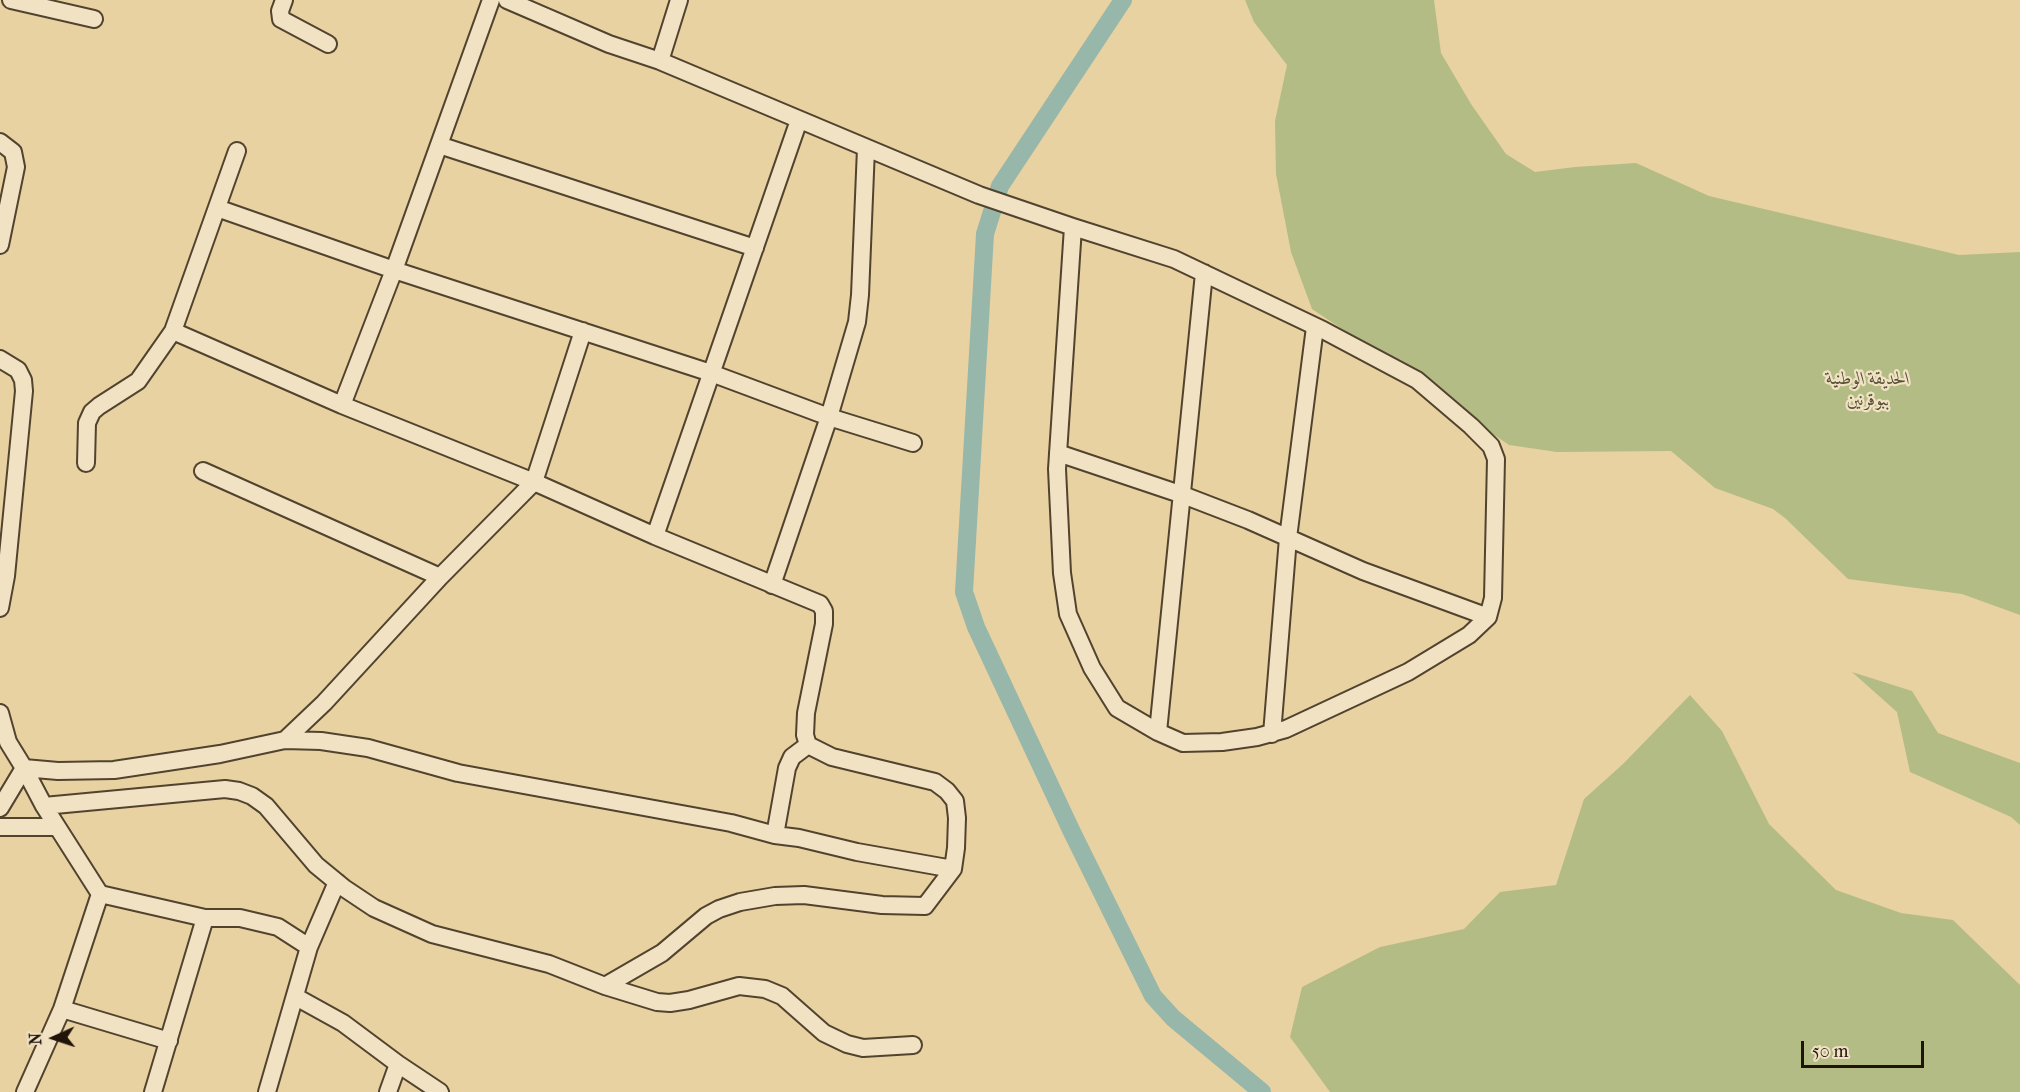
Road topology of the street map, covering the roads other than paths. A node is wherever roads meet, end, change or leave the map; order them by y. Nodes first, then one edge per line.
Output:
1 (11, 0) edge
2 (284, 0) edge
3 (491, 0) edge
4 (507, 0) edge
5 (680, 0) edge
6 (70, 6) edge
7 (93, 19) dead end
8 (328, 44) dead end
9 (660, 61) junction
10 (799, 120) junction
11 (0, 142) edge
12 (439, 145) junction
13 (866, 148) junction
14 (237, 151) dead end
15 (217, 208) junction
16 (1072, 227) junction
17 (0, 245) edge
18 (755, 249) junction
19 (394, 270) junction
20 (1204, 273) junction
21 (1316, 327) junction
22 (173, 331) junction
23 (583, 331) junction
24 (0, 359) edge
25 (711, 373) junction
26 (342, 405) junction
27 (829, 417) junction
28 (913, 443) dead end
29 (1058, 453) junction
30 (86, 463) dead end
31 (203, 471) dead end
32 (534, 482) junction
33 (1183, 495) junction
34 (655, 536) junction
35 (1288, 538) junction
36 (440, 577) junction
37 (772, 585) junction
38 (0, 608) edge
39 (1488, 617) junction
40 (0, 713) edge
41 (1158, 732) junction
42 (1272, 734) junction
43 (285, 740) junction
44 (808, 745) junction
45 (24, 768) junction
46 (44, 806) junction
47 (0, 808) edge
48 (0, 827) edge
49 (57, 827) junction
50 (775, 835) junction
51 (953, 869) junction
52 (337, 882) junction
53 (100, 894) junction
54 (204, 918) junction
55 (309, 947) junction
56 (604, 986) junction
57 (296, 997) junction
58 (62, 1008) junction
59 (169, 1041) junction
60 (913, 1045) dead end
61 (398, 1064) junction
62 (25, 1092) edge
63 (153, 1092) edge
64 (267, 1092) edge
65 (388, 1092) edge
66 (440, 1092) edge

1 - 6 street
2 - 8 street
3 - 12 street
4 - 9 street
5 - 9 street
6 - 7 street
9 - 10 street
10 - 13 street
10 - 18 street
11 - 17 street
12 - 18 street
12 - 19 street
13 - 16 street
13 - 27 street
14 - 15 street
15 - 19 street
15 - 22 street
16 - 20 street
16 - 29 street
18 - 25 street
19 - 23 street
19 - 26 street
20 - 21 street
20 - 33 street
21 - 35 street
21 - 39 street
22 - 26 street
22 - 30 street
23 - 25 street
23 - 32 street
24 - 38 street
25 - 27 street
25 - 34 street
26 - 32 street
27 - 28 street
27 - 37 street
29 - 33 street
29 - 41 street
31 - 36 street
32 - 34 street
32 - 36 street
33 - 35 street
33 - 41 street
34 - 37 street
35 - 39 street
35 - 42 street
36 - 43 street
37 - 44 street
39 - 42 street
40 - 45 street
41 - 42 street
43 - 45 street
43 - 50 street
44 - 50 street
44 - 51 street
45 - 46 street
45 - 47 street
46 - 49 street
46 - 52 street
48 - 49 street
49 - 53 street
50 - 51 street
51 - 56 street
52 - 55 street
52 - 56 street
53 - 54 street
53 - 58 street
54 - 55 street
54 - 59 street
55 - 57 street
56 - 60 street
57 - 61 street
57 - 64 street
58 - 59 street
58 - 62 street
59 - 63 street
61 - 65 street
61 - 66 street

